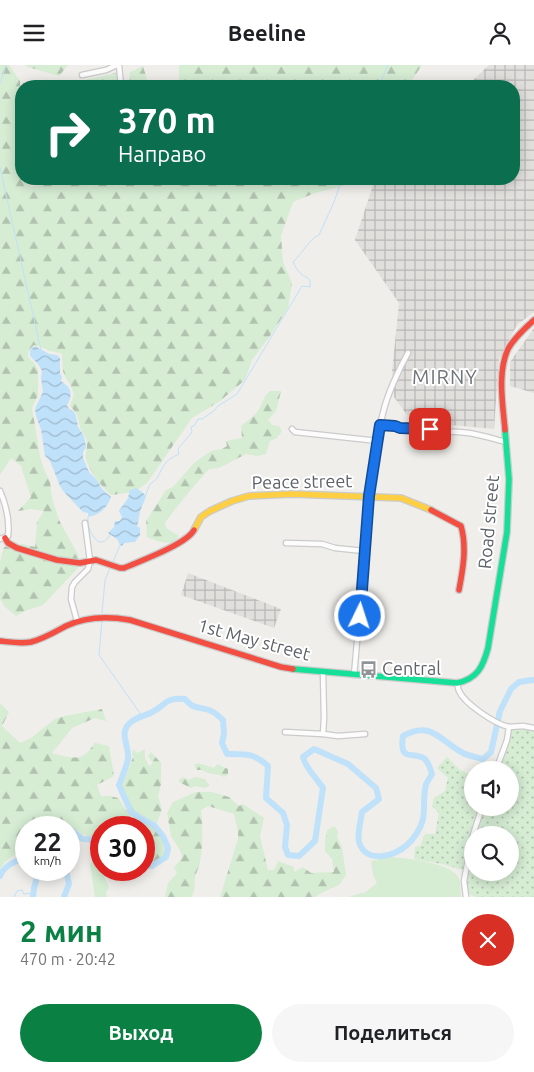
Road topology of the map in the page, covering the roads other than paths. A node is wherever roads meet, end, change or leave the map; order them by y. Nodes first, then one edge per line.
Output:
1 (118, 65) edge
2 (82, 75) dead end
3 (120, 80) edge
4 (534, 320) edge
5 (408, 353) dead end
6 (380, 425) junction
7 (292, 429) dead end
8 (430, 429) dead end
9 (446, 432) dead end
10 (378, 441) junction
11 (506, 442) junction
12 (0, 491) edge
13 (369, 496) junction
14 (85, 523) dead end
15 (2, 539) edge
16 (286, 543) dead end
17 (364, 551) junction
18 (90, 561) junction
19 (458, 590) dead end
20 (77, 621) junction
21 (0, 641) edge
22 (323, 672) junction
23 (354, 675) junction
24 (457, 683) junction
25 (507, 727) junction
26 (534, 728) edge
27 (285, 731) dead end
28 (323, 734) junction
29 (365, 734) dead end
30 (500, 761) edge
31 (464, 881) edge
32 (467, 896) edge

1 - 2 street
1 - 3 street
4 - 11 street, Road street
5 - 6 street
6 - 8 street
6 - 10 street
7 - 10 street
9 - 11 street
10 - 13 street
11 - 24 street, Road street
12 - 15 street
13 - 17 street
13 - 18 street, Peace street
13 - 19 street, Peace street
14 - 18 street
15 - 18 street, Peace street
16 - 17 street
17 - 23 street
18 - 20 street
20 - 21 street, 1st May street
20 - 22 street, 1st May street
22 - 23 street, 1st May street
22 - 28 street
23 - 24 street, 1st May street
24 - 25 street
25 - 26 street
25 - 30 street
27 - 28 street
28 - 29 street
31 - 32 street

